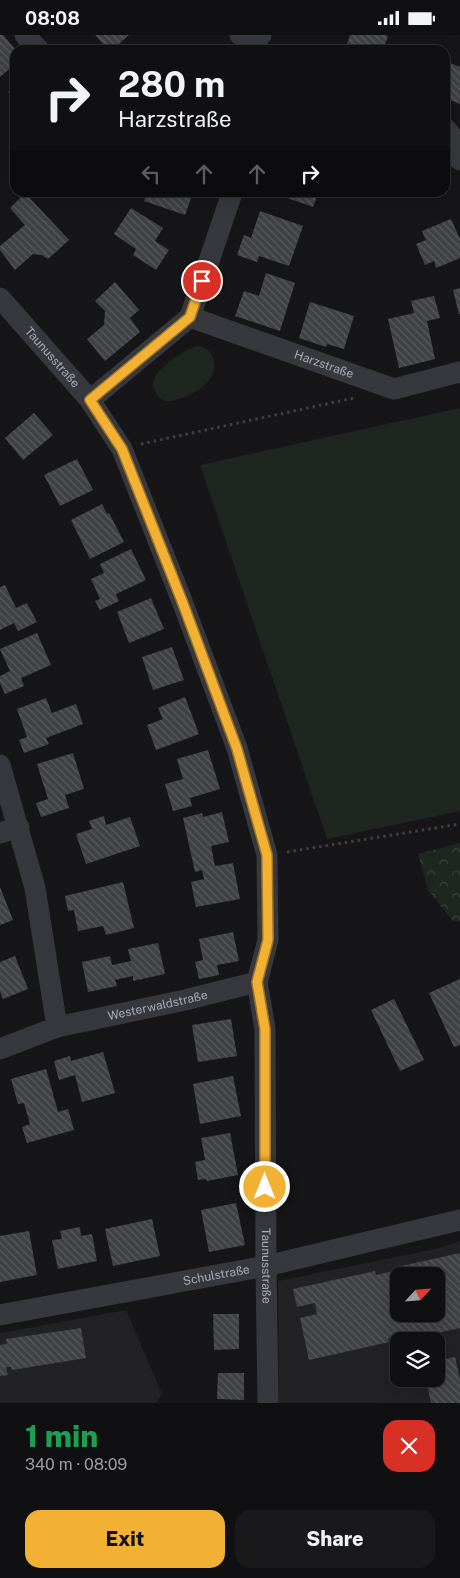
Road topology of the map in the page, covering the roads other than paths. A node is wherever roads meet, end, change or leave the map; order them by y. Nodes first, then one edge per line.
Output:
1 (25, 35) edge
2 (240, 35) edge
3 (260, 35) edge
4 (34, 45) edge
5 (450, 134) edge
6 (460, 160) edge
7 (231, 197) edge
8 (0, 298) edge
9 (190, 317) junction
10 (460, 372) edge
11 (90, 400) junction
12 (0, 765) edge
13 (9, 830) edge
14 (257, 982) junction
15 (57, 1027) junction
16 (0, 1049) edge
17 (460, 1220) edge
18 (266, 1267) junction
19 (0, 1315) edge
20 (268, 1403) edge

1 - 4 street
2 - 3 street
5 - 6 street
7 - 9 street
8 - 11 street, Taunusstraße
9 - 10 street, Harzstraße
9 - 11 street
11 - 14 street, Taunusstraße
12 - 13 street
13 - 15 street
14 - 15 street, Westerwaldstraße
14 - 18 street, Taunusstraße
15 - 16 street, Westerwaldstraße
17 - 18 street, Schulstraße
18 - 19 street, Schulstraße
18 - 20 street, Taunusstraße

